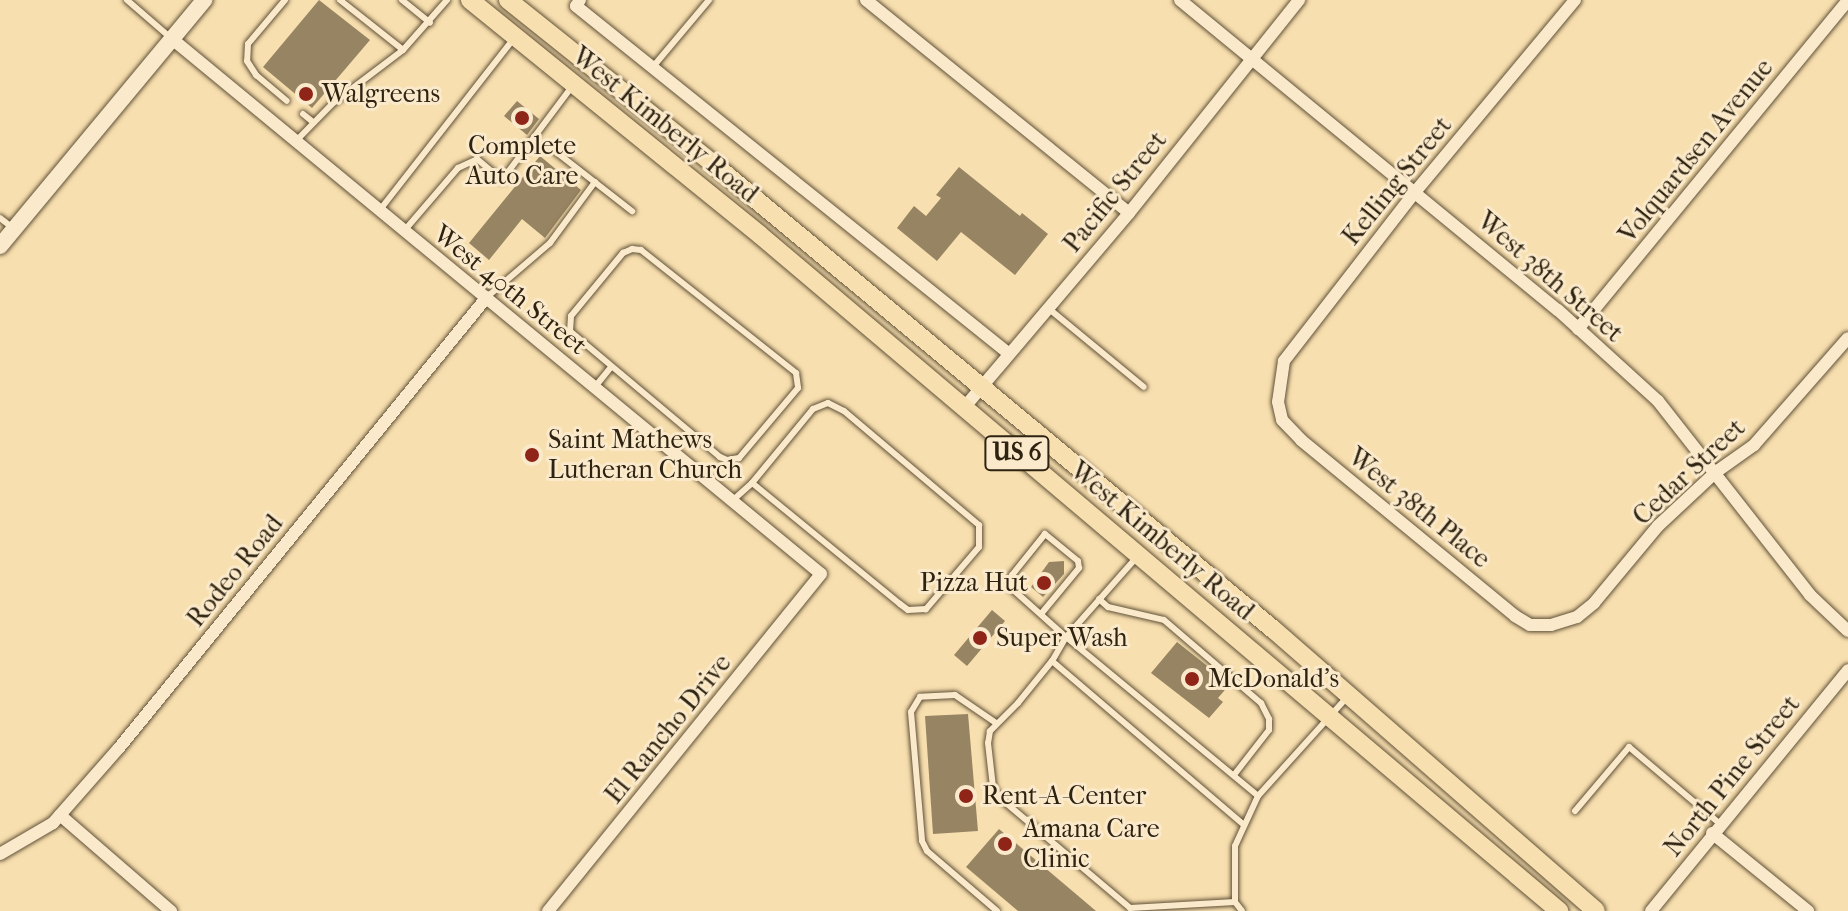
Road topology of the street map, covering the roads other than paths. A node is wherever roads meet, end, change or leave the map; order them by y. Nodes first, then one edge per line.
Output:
1 (127, 0) edge
2 (204, 0) edge
3 (285, 0) edge
4 (340, 0) edge
5 (402, 0) edge
6 (447, 0) edge
7 (470, 0) edge
8 (508, 0) edge
9 (709, 0) edge
10 (866, 0) edge
11 (1180, 0) edge
12 (1299, 0) edge
13 (1575, 0) edge
14 (1846, 2) edge
15 (578, 3) edge
16 (430, 23) junction
17 (515, 37) junction
18 (171, 38) junction
19 (403, 50) junction
20 (1251, 58) junction
21 (652, 68) junction
22 (573, 85) junction
23 (287, 101) dead end
24 (303, 114) dead end
25 (313, 122) junction
26 (295, 142) junction
27 (551, 148) dead end
28 (595, 182) junction
29 (1415, 192) junction
30 (379, 211) junction
31 (632, 211) dead end
32 (1129, 213) junction
33 (0, 218) edge
34 (14, 229) junction
35 (404, 231) junction
36 (0, 246) edge
37 (487, 297) junction
38 (1047, 308) junction
39 (1578, 329) junction
40 (1848, 338) edge
41 (1008, 353) junction
42 (611, 367) junction
43 (981, 386) junction
44 (1144, 387) dead end
45 (594, 388) junction
46 (1278, 402) joint
47 (963, 409) junction
48 (1716, 472) junction
49 (752, 483) junction
50 (732, 501) junction
51 (1138, 555) junction
52 (821, 574) joint
53 (1099, 599) junction
54 (1041, 614) junction
55 (1551, 625) joint
56 (1848, 631) edge
57 (1066, 637) junction
58 (1052, 661) junction
59 (1848, 670) edge
60 (1349, 695) junction
61 (1331, 716) junction
62 (996, 723) junction
63 (1234, 775) junction
64 (1258, 796) junction
65 (1575, 811) dead end
66 (60, 815) junction
67 (1243, 824) junction
68 (1716, 828) junction
69 (0, 854) edge
70 (1235, 902) junction
71 (171, 911) edge
72 (548, 911) edge
73 (997, 911) edge
74 (1242, 911) edge
75 (1559, 911) edge
76 (1596, 911) edge
77 (1651, 911) edge
78 (1808, 911) edge

1 - 18 lane
2 - 18 main road
3 - 23 lane
4 - 19 lane
5 - 16 lane
6 - 16 lane
7 - 17 main road, West Kimberly Road / US 6
8 - 43 main road, West Kimberly Road / US 6
9 - 21 lane
10 - 32 street
11 - 20 street, West 38th Street
12 - 20 street, Pacific Street
13 - 29 street, Kelling Street
14 - 39 street, Volquardsen Avenue
15 - 21 street, West Kimberly Road
16 - 19 lane
17 - 22 main road, West Kimberly Road / US 6
17 - 30 lane
18 - 26 street, West 40th Street
18 - 34 main road
19 - 25 lane
20 - 29 street, West 38th Street
20 - 32 street, Pacific Street
21 - 41 street, West Kimberly Road
22 - 35 lane
22 - 47 main road, West Kimberly Road / US 6
24 - 25 lane
25 - 26 lane
26 - 30 street, West 40th Street
27 - 28 lane
28 - 31 lane
28 - 37 lane
29 - 39 street, West 38th Street
29 - 46 street, Kelling Street
30 - 35 street, West 40th Street
32 - 38 street, Pacific Street
33 - 34 lane
34 - 36 main road
35 - 37 street, West 40th Street
37 - 45 street, West 40th Street
37 - 66 street, Rodeo Road
38 - 41 street, Pacific Street
38 - 44 lane
39 - 48 street, West 38th Street
40 - 48 street, Cedar Street
41 - 43 street, Pacific Street
42 - 42 lane
42 - 45 lane
43 - 47 street, Pacific Street
43 - 60 main road, West Kimberly Road / US 6
45 - 50 street, West 40th Street
46 - 55 street, West 38th Place
47 - 51 main road, West Kimberly Road / US 6
48 - 55 street, Cedar Street
48 - 56 street, West 38th Street
49 - 49 lane
49 - 50 lane
50 - 52 street, West 40th Street
51 - 53 lane
51 - 61 main road, West Kimberly Road / US 6
52 - 72 street, El Rancho Drive
53 - 57 lane
53 - 63 lane
54 - 54 lane
54 - 57 lane
57 - 58 lane
57 - 63 lane
58 - 62 lane
58 - 67 lane
59 - 68 street, North Pine Street
60 - 61 lane
60 - 76 main road, West Kimberly Road / US 6
61 - 64 lane
61 - 75 main road, West Kimberly Road / US 6
62 - 70 lane
62 - 73 lane
63 - 64 lane
64 - 67 lane
65 - 68 lane
66 - 69 street, Rodeo Road
66 - 71 street
67 - 70 lane
68 - 77 street, North Pine Street
68 - 78 street
70 - 74 lane

